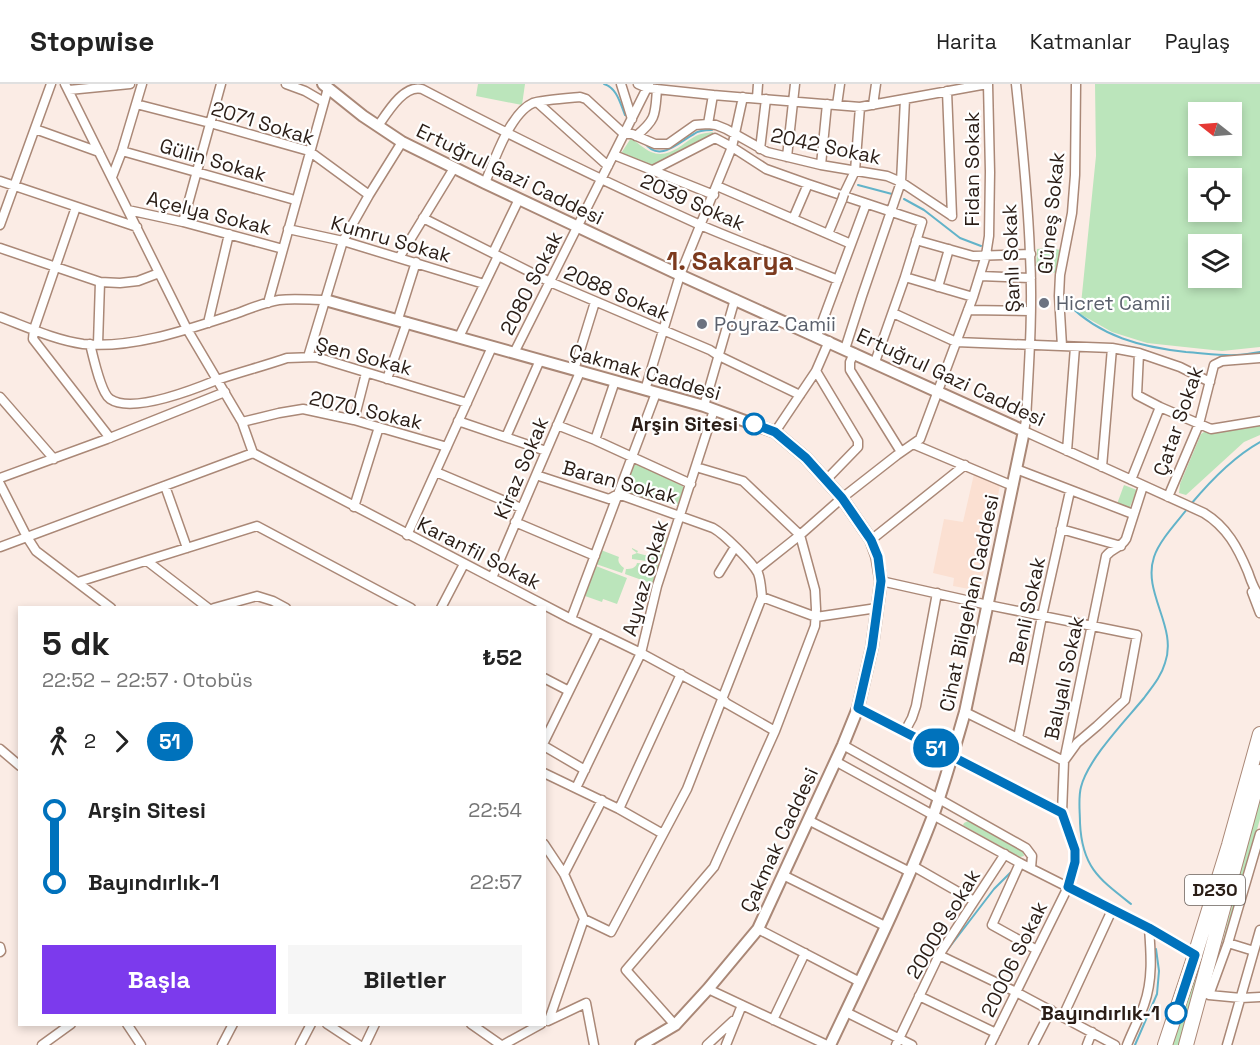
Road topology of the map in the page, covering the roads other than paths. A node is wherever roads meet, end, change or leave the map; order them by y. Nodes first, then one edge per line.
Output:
1 (51, 84) edge
2 (130, 84) edge
3 (142, 84) edge
4 (221, 84) edge
5 (286, 84) edge
6 (621, 84) edge
7 (758, 84) edge
8 (795, 84) edge
9 (840, 84) edge
10 (876, 84) edge
11 (987, 84) edge
12 (1016, 84) edge
13 (1076, 84) edge
14 (326, 86) edge
15 (648, 86) edge
16 (67, 87) edge
17 (947, 91) junction
18 (713, 95) junction
19 (743, 97) junction
20 (762, 99) junction
21 (905, 99) junction
22 (793, 101) junction
23 (324, 102) junction
24 (537, 103) junction
25 (136, 104) junction
26 (827, 104) junction
27 (837, 105) junction
28 (873, 105) junction
29 (860, 107) junction
30 (632, 119) junction
31 (210, 123) junction
32 (708, 124) junction
33 (378, 126) junction
34 (35, 129) junction
35 (506, 133) junction
36 (624, 134) junction
37 (736, 135) junction
38 (636, 136) junction
39 (402, 142) junction
40 (732, 147) junction
41 (760, 149) junction
42 (122, 151) junction
43 (309, 151) junction
44 (99, 152) junction
45 (614, 155) junction
46 (787, 157) junction
47 (820, 165) junction
48 (608, 166) junction
49 (454, 168) junction
50 (653, 170) junction
51 (855, 171) junction
52 (196, 173) junction
53 (112, 177) junction
54 (601, 179) junction
55 (0, 181) edge
56 (901, 182) junction
57 (485, 183) junction
58 (808, 184) junction
59 (14, 186) junction
60 (715, 190) junction
61 (369, 195) junction
62 (519, 199) junction
63 (295, 200) junction
64 (866, 204) junction
65 (76, 207) junction
66 (128, 210) junction
67 (891, 212) junction
68 (423, 218) junction
69 (793, 219) junction
70 (183, 222) junction
71 (0, 225) edge
72 (701, 225) junction
73 (137, 227) junction
74 (578, 227) junction
75 (288, 229) junction
76 (229, 234) junction
77 (828, 234) junction
78 (916, 240) junction
79 (343, 242) junction
80 (851, 244) junction
81 (0, 248) edge
82 (282, 249) junction
83 (949, 249) junction
84 (495, 254) junction
85 (1030, 254) junction
86 (986, 255) junction
87 (399, 258) junction
88 (416, 262) junction
89 (56, 267) junction
90 (159, 273) junction
91 (680, 275) junction
92 (980, 276) junction
93 (905, 277) junction
94 (1031, 278) junction
95 (838, 280) junction
96 (100, 282) junction
97 (550, 282) junction
98 (484, 284) junction
99 (938, 287) junction
100 (973, 297) junction
101 (735, 299) junction
102 (325, 300) junction
103 (595, 302) junction
104 (268, 303) junction
105 (968, 310) junction
106 (1030, 311) junction
107 (893, 313) junction
108 (0, 317) edge
109 (402, 320) junction
110 (208, 323) junction
111 (34, 329) junction
112 (187, 329) junction
113 (663, 331) junction
114 (817, 336) junction
115 (459, 337) junction
116 (829, 341) junction
117 (956, 342) junction
118 (94, 344) junction
119 (1030, 344) junction
120 (1062, 346) junction
121 (492, 347) junction
122 (1075, 347) junction
123 (1112, 348) junction
124 (850, 351) junction
125 (514, 353) junction
126 (1139, 353) junction
127 (718, 356) junction
128 (308, 357) junction
129 (1260, 358) edge
130 (540, 360) junction
131 (875, 362) junction
132 (577, 371) junction
133 (816, 371) junction
134 (366, 373) junction
135 (387, 379) junction
136 (218, 380) junction
137 (615, 381) junction
138 (1210, 382) junction
139 (651, 391) junction
140 (937, 391) junction
141 (225, 392) junction
142 (800, 395) junction
143 (0, 397) edge
144 (467, 402) junction
145 (1160, 407) junction
146 (709, 408) junction
147 (354, 420) junction
148 (459, 421) junction
149 (1260, 421) edge
150 (242, 422) junction
151 (1199, 424) junction
152 (557, 425) junction
153 (379, 427) junction
154 (1024, 431) junction
155 (775, 432) junction
156 (506, 437) junction
157 (110, 438) junction
158 (595, 440) junction
159 (913, 444) junction
160 (447, 447) junction
161 (546, 451) junction
162 (1067, 451) junction
163 (901, 452) junction
164 (253, 453) junction
165 (632, 457) junction
166 (54, 459) junction
167 (965, 465) junction
168 (696, 467) junction
169 (1102, 467) junction
170 (1016, 469) junction
171 (436, 471) junction
172 (536, 475) junction
173 (0, 478) edge
174 (826, 480) junction
175 (1131, 480) junction
176 (0, 484) edge
177 (691, 484) junction
178 (165, 486) junction
179 (1012, 486) junction
180 (1143, 486) junction
181 (1070, 491) junction
182 (618, 494) junction
183 (1168, 497) junction
184 (842, 498) junction
185 (354, 507) junction
186 (521, 508) junction
187 (1133, 514) junction
188 (681, 516) junction
189 (515, 522) junction
190 (1061, 529) junction
191 (407, 535) junction
192 (800, 535) junction
193 (27, 537) junction
194 (871, 540) junction
195 (1121, 546) junction
196 (0, 547) edge
197 (735, 547) junction
198 (187, 548) junction
199 (595, 556) junction
200 (147, 561) junction
201 (1243, 563) junction
202 (464, 564) junction
203 (756, 570) junction
204 (719, 573) dead end
205 (492, 578) junction
206 (881, 581) junction
207 (78, 582) junction
208 (937, 593) junction
209 (762, 597) junction
210 (1260, 597) edge
211 (988, 605) junction
212 (108, 606) edge
213 (213, 606) edge
214 (218, 606) edge
215 (282, 606) edge
216 (407, 606) edge
217 (442, 606) edge
218 (546, 606) edge
219 (546, 606) edge
220 (877, 608) junction
221 (1260, 613) edge
222 (1042, 616) junction
223 (816, 617) junction
224 (571, 619) junction
225 (1091, 626) junction
226 (598, 632) junction
227 (641, 652) junction
228 (681, 674) junction
229 (546, 679) edge
230 (569, 691) junction
231 (722, 697) junction
232 (858, 708) junction
233 (965, 712) junction
234 (905, 730) junction
235 (775, 731) junction
236 (1260, 734) edge
237 (1018, 738) junction
238 (546, 740) edge
239 (546, 745) edge
240 (843, 745) junction
241 (0, 749) edge
242 (952, 757) junction
243 (835, 761) junction
244 (1064, 761) junction
245 (18, 764) edge
246 (585, 770) junction
247 (1260, 772) edge
248 (546, 773) edge
249 (576, 788) junction
250 (938, 799) junction
251 (602, 801) junction
252 (619, 809) junction
253 (1062, 813) junction
254 (933, 815) junction
255 (808, 820) junction
256 (663, 834) junction
257 (1260, 834) edge
258 (546, 847) edge
259 (1005, 854) junction
260 (1020, 863) junction
261 (1031, 868) junction
262 (911, 869) junction
263 (564, 874) junction
264 (783, 875) junction
265 (1068, 887) junction
266 (1214, 894) junction
267 (974, 901) junction
268 (1112, 910) junction
269 (584, 919) junction
270 (885, 926) junction
271 (758, 928) junction
272 (1149, 928) junction
273 (1260, 930) edge
274 (1228, 943) junction
275 (1037, 950) junction
276 (1254, 951) junction
277 (805, 953) junction
278 (1195, 955) junction
279 (942, 956) junction
280 (860, 982) junction
281 (708, 989) junction
282 (1016, 992) junction
283 (1205, 993) junction
284 (921, 997) junction
285 (1260, 997) edge
286 (1241, 998) junction
287 (742, 1005) junction
288 (1051, 1010) junction
289 (846, 1012) junction
290 (1063, 1016) junction
291 (546, 1019) edge
292 (736, 1019) junction
293 (773, 1020) junction
294 (546, 1022) edge
295 (675, 1025) junction
296 (68, 1026) edge
297 (128, 1026) edge
298 (232, 1026) edge
299 (310, 1026) edge
300 (330, 1026) edge
301 (374, 1026) edge
302 (474, 1026) edge
303 (538, 1026) edge
304 (1092, 1032) junction
305 (996, 1033) junction
306 (898, 1042) edge
307 (42, 1045) edge
308 (141, 1045) edge
309 (222, 1045) edge
310 (300, 1045) edge
311 (359, 1045) edge
312 (365, 1045) edge
313 (502, 1045) edge
314 (594, 1045) edge
315 (641, 1045) edge
316 (707, 1045) edge
317 (726, 1045) edge
318 (829, 1045) edge
319 (912, 1045) edge
320 (990, 1045) edge
321 (1032, 1045) edge
322 (1087, 1045) edge
323 (1115, 1045) edge
324 (1127, 1045) edge
325 (1166, 1045) edge
326 (1186, 1045) edge
327 (1227, 1045) edge

1 - 34 street
2 - 16 street
3 - 25 street
4 - 31 street
5 - 23 street
6 - 30 street
7 - 20 street
8 - 22 street
9 - 27 street
10 - 28 street
11 - 17 street
11 - 86 street, Fidan Sokak
12 - 85 street, Şanlı Sokak
13 - 120 street, Güneş Sokak
14 - 23 street
14 - 33 main road, Ertuğrul Gazi Caddesi
15 - 18 street
15 - 30 street, 2080 Sokak
15 - 38 street
16 - 44 street
17 - 21 street
17 - 56 street, 2042 Sokak
18 - 19 street
18 - 32 street
19 - 20 street
19 - 37 street
20 - 22 street
20 - 41 street
21 - 28 street
21 - 56 street
22 - 26 street
22 - 46 street
23 - 43 street
24 - 35 street
24 - 36 street
24 - 48 street
25 - 31 street, 2071 Sokak
25 - 42 street
26 - 27 street
26 - 47 street
27 - 29 street
28 - 29 street
29 - 51 street
30 - 36 street, 2080 Sokak
31 - 43 street, 2071 Sokak
31 - 52 street
32 - 37 street, 2042 Sokak
32 - 38 street
33 - 35 street, 2039 Sokak
33 - 39 main road, Ertuğrul Gazi Caddesi
34 - 44 street
34 - 59 street
35 - 54 street, 2039 Sokak
35 - 57 street
36 - 38 street
36 - 45 street, 2080 Sokak
37 - 40 street
37 - 41 street, 2042 Sokak
39 - 49 main road, Ertuğrul Gazi Caddesi
39 - 61 street
40 - 50 street
40 - 58 street
40 - 60 street
41 - 46 street, 2042 Sokak
42 - 52 street, Gülin Sokak
42 - 53 street
43 - 61 street, 2071 Sokak
43 - 63 street
44 - 53 street
45 - 48 street, 2080 Sokak
45 - 50 street
46 - 47 street, 2042 Sokak
47 - 51 street, 2042 Sokak
48 - 54 street, 2080 Sokak
49 - 57 main road, Ertuğrul Gazi Caddesi
49 - 68 street
50 - 60 street
51 - 56 street, 2042 Sokak
51 - 77 street
52 - 63 street, Gülin Sokak
52 - 70 street
53 - 66 street
54 - 72 street, 2039 Sokak
54 - 74 street, 2080 Sokak
55 - 59 street
56 - 67 street
57 - 62 main road, Ertuğrul Gazi Caddesi
58 - 64 street
58 - 69 street
59 - 65 street
59 - 71 street
60 - 69 street
60 - 72 street
61 - 79 street
62 - 74 main road, Ertuğrul Gazi Caddesi
62 - 84 street
63 - 75 street
64 - 67 street
64 - 80 street
65 - 73 street
65 - 89 street
66 - 70 street, Açelya Sokak
66 - 73 street
67 - 78 street
67 - 124 street
68 - 84 street, 2088 Sokak
68 - 87 street
69 - 77 street
70 - 76 street, Açelya Sokak
72 - 91 street
72 - 95 street, 2039 Sokak
73 - 90 street
74 - 91 main road, Ertuğrul Gazi Caddesi
74 - 97 street, 2080 Sokak
75 - 79 street, Kumru Sokak
75 - 82 street
76 - 82 street, Açelya Sokak
76 - 110 street
77 - 80 street
78 - 83 street
78 - 93 street
79 - 87 street, Kumru Sokak
79 - 102 street
80 - 95 street
81 - 89 street
82 - 104 street
83 - 86 street
83 - 99 street
84 - 97 street, 2088 Sokak
84 - 98 street
85 - 86 street
85 - 94 street, Şanlı Sokak
86 - 92 street, Fidan Sokak
87 - 88 street, Kumru Sokak
88 - 98 street, Kumru Sokak
88 - 109 street
89 - 96 street
89 - 111 street
90 - 96 street
90 - 112 street
91 - 101 main road, Ertuğrul Gazi Caddesi
91 - 113 street
92 - 94 street
92 - 100 street, Fidan Sokak
93 - 99 street
93 - 107 street
94 - 106 street, Şanlı Sokak
95 - 114 street
96 - 118 street, Şen Sokak
97 - 103 street, 2088 Sokak
97 - 125 street, 2080 Sokak
98 - 115 street
99 - 100 street
100 - 105 street, Fidan Sokak
101 - 114 main road, Ertuğrul Gazi Caddesi
101 - 127 street, Ayvaz Sokak
102 - 104 street
102 - 109 main road, Çakmak Caddesi
102 - 128 street
103 - 113 street, 2088 Sokak
103 - 132 street, Kiraz Sokak
104 - 110 street
105 - 106 street
105 - 117 street, Fidan Sokak
106 - 119 street, Şanlı Sokak
107 - 117 street
107 - 131 street
108 - 111 street
109 - 115 main road, Çakmak Caddesi
109 - 135 street
110 - 112 street
111 - 118 street
111 - 157 street
112 - 118 street
112 - 136 street
113 - 127 street, 2088 Sokak
113 - 139 street
114 - 116 main road, Ertuğrul Gazi Caddesi
115 - 121 main road, Çakmak Caddesi
116 - 124 main road, Ertuğrul Gazi Caddesi
116 - 133 street
117 - 119 street
117 - 140 street, Fidan Sokak
118 - 136 street, Şen Sokak
119 - 120 street
119 - 154 street, Şanlı Sokak
120 - 122 street
121 - 125 main road, Çakmak Caddesi
121 - 144 street
122 - 123 street
122 - 162 street
123 - 126 street
123 - 169 street
124 - 131 main road, Ertuğrul Gazi Caddesi
124 - 163 street
125 - 130 main road, Çakmak Caddesi
126 - 138 street
126 - 145 street
127 - 142 street, 2088 Sokak
127 - 146 street, Ayvaz Sokak
128 - 134 street, Şen Sokak
128 - 136 street, Şen Sokak
129 - 138 street, Çatar Sokak
130 - 132 main road, Çakmak Caddesi
130 - 156 street
131 - 140 main road, Ertuğrul Gazi Caddesi
132 - 137 main road, Çakmak Caddesi
132 - 152 street, Kiraz Sokak
133 - 142 street
133 - 174 street
134 - 135 street, Şen Sokak
134 - 147 street
135 - 144 street, Şen Sokak
136 - 141 street
137 - 139 main road, Çakmak Caddesi
137 - 158 street
138 - 151 street, Çatar Sokak
139 - 146 main road, Çakmak Caddesi
139 - 165 street
140 - 154 main road, Ertuğrul Gazi Caddesi
140 - 159 street, Fidan Sokak
141 - 150 street
141 - 157 street
142 - 155 street
143 - 166 street
144 - 148 street
145 - 151 street
145 - 175 street
146 - 155 main road, Çakmak Caddesi
146 - 168 street, Ayvaz Sokak
147 - 150 street, 2070. Sokak
147 - 153 street, 2070. Sokak
148 - 156 street
148 - 160 street
149 - 151 street
150 - 164 street
151 - 183 street, Çatar Sokak
152 - 158 street
152 - 161 street, Kiraz Sokak
153 - 160 street, 2070. Sokak
153 - 185 street
154 - 162 street, Ertuğrul Gazi Caddesi
154 - 170 main road, Cihat Bilgehan Caddesi
155 - 174 main road, Çakmak Caddesi
156 - 161 street
157 - 166 street
158 - 165 street
159 - 163 street
159 - 167 street
160 - 171 street
161 - 172 street, Kiraz Sokak
162 - 169 street, Ertuğrul Gazi Caddesi
163 - 184 street
164 - 178 street
164 - 185 street, Karanfil Sokak
165 - 177 street
165 - 182 street
166 - 173 street
167 - 179 street
167 - 194 street
168 - 177 street, Ayvaz Sokak
168 - 192 street
169 - 175 street, Ertuğrul Gazi Caddesi
170 - 179 main road, Cihat Bilgehan Caddesi
170 - 181 street
171 - 186 street
171 - 191 street
172 - 182 street, Baran Sokak
172 - 186 street, Kiraz Sokak
174 - 184 main road, Çakmak Caddesi
175 - 180 street, Ertuğrul Gazi Caddesi
176 - 193 street
177 - 188 street, Ayvaz Sokak
178 - 193 street
178 - 198 street
179 - 211 main road, Cihat Bilgehan Caddesi
180 - 183 street, Ertuğrul Gazi Caddesi
180 - 187 street, Balyalı Sokak
181 - 187 street
181 - 190 street, Benli Sokak
182 - 188 street, Baran Sokak
182 - 199 street
183 - 201 street, Ertuğrul Gazi Caddesi
184 - 192 street
184 - 194 main road, Çakmak Caddesi
185 - 191 street, Karanfil Sokak
186 - 189 street, Kiraz Sokak
187 - 195 street, Balyalı Sokak
188 - 197 street, Baran Sokak
188 - 227 street, Ayvaz Sokak
189 - 199 street
189 - 205 street, Kiraz Sokak
190 - 195 street
190 - 222 street, Benli Sokak
191 - 202 street, Karanfil Sokak
192 - 203 street
192 - 223 street
193 - 196 street
193 - 207 street
194 - 206 main road, Çakmak Caddesi
195 - 225 street, Balyalı Sokak
197 - 203 street, Baran Sokak
197 - 204 street
198 - 200 street
198 - 216 street
199 - 224 street
200 - 207 street
200 - 213 street
201 - 210 street
201 - 221 street
202 - 205 street, Karanfil Sokak
202 - 217 street
203 - 209 street, Baran Sokak
205 - 219 street, Karanfil Sokak
206 - 208 street
206 - 220 main road, Çakmak Caddesi
207 - 212 street
208 - 211 street
208 - 234 street
209 - 223 street
209 - 231 street
211 - 222 street
211 - 233 main road, Cihat Bilgehan Caddesi
214 - 215 street
218 - 224 street, Karanfil Sokak
220 - 223 street
220 - 232 main road, Çakmak Caddesi
222 - 225 street
222 - 237 street, Benli Sokak
223 - 235 street
224 - 226 street, Karanfil Sokak
225 - 244 street, Balyalı Sokak
225 - 244 street
226 - 227 street, Karanfil Sokak
226 - 230 street
227 - 228 street, Karanfil Sokak
227 - 246 street, Ayvaz Sokak
228 - 231 street, Karanfil Sokak
228 - 252 street
229 - 230 street
230 - 238 street
231 - 235 street, Karanfil Sokak
231 - 256 street
232 - 234 street
232 - 240 main road, Çakmak Caddesi
233 - 237 street
233 - 242 main road, Cihat Bilgehan Caddesi
234 - 242 street
235 - 295 street
236 - 266 highway, D230
237 - 244 street
239 - 246 street
240 - 243 main road, Çakmak Caddesi
240 - 250 street
241 - 245 street
242 - 250 main road, Cihat Bilgehan Caddesi
242 - 253 street
243 - 254 street
243 - 255 main road, Çakmak Caddesi
244 - 253 street, Balyalı Sokak
246 - 249 street, Ayvaz Sokak
247 - 283 highway, D230
248 - 249 street
249 - 251 street
250 - 254 main road, Cihat Bilgehan Caddesi
250 - 261 street
251 - 252 street
251 - 263 street
252 - 256 street
253 - 265 street, Balyalı Sokak
254 - 259 street
254 - 262 main road, Cihat Bilgehan Caddesi
255 - 262 street
255 - 264 main road, Çakmak Caddesi
256 - 269 street
257 - 274 street
258 - 263 street
259 - 260 street
259 - 267 street, 20009 sokak
260 - 261 street
260 - 275 street
261 - 265 street
262 - 267 street
262 - 270 main road, Cihat Bilgehan Caddesi
263 - 269 street
264 - 270 street
264 - 271 main road, Çakmak Caddesi
265 - 268 street
265 - 275 street, 20006 Sokak
266 - 278 highway, D230
266 - 283 highway
267 - 279 street, 20009 sokak
268 - 272 street
268 - 290 street
269 - 291 street
270 - 280 main road, Cihat Bilgehan Caddesi
271 - 277 street
271 - 281 main road, Çakmak Caddesi
272 - 278 street
272 - 324 street
273 - 276 street
274 - 276 street
274 - 283 street
275 - 282 street, 20006 Sokak
276 - 286 street
277 - 280 street
277 - 293 street
278 - 325 highway, D230
279 - 282 street
279 - 284 street, 20009 sokak
280 - 289 main road, Cihat Bilgehan Caddesi
281 - 287 street
281 - 295 main road, Çakmak Caddesi
282 - 288 street
282 - 305 street, 20006 Sokak
283 - 286 street
283 - 326 highway, D230
284 - 305 street
284 - 306 street, 20009 sokak
285 - 286 street
286 - 327 street
287 - 292 street
287 - 293 street
288 - 290 street
288 - 321 street
289 - 306 street
289 - 318 main road, Cihat Bilgehan Caddesi
290 - 304 street
292 - 316 street
292 - 317 street
293 - 318 street
294 - 314 street
295 - 315 main road, Çakmak Caddesi
296 - 307 street
297 - 308 street
298 - 309 street
299 - 310 street
300 - 311 street
301 - 312 street
302 - 313 street
303 - 313 street
304 - 322 street
304 - 323 street
305 - 320 street, 20006 Sokak
306 - 319 street

